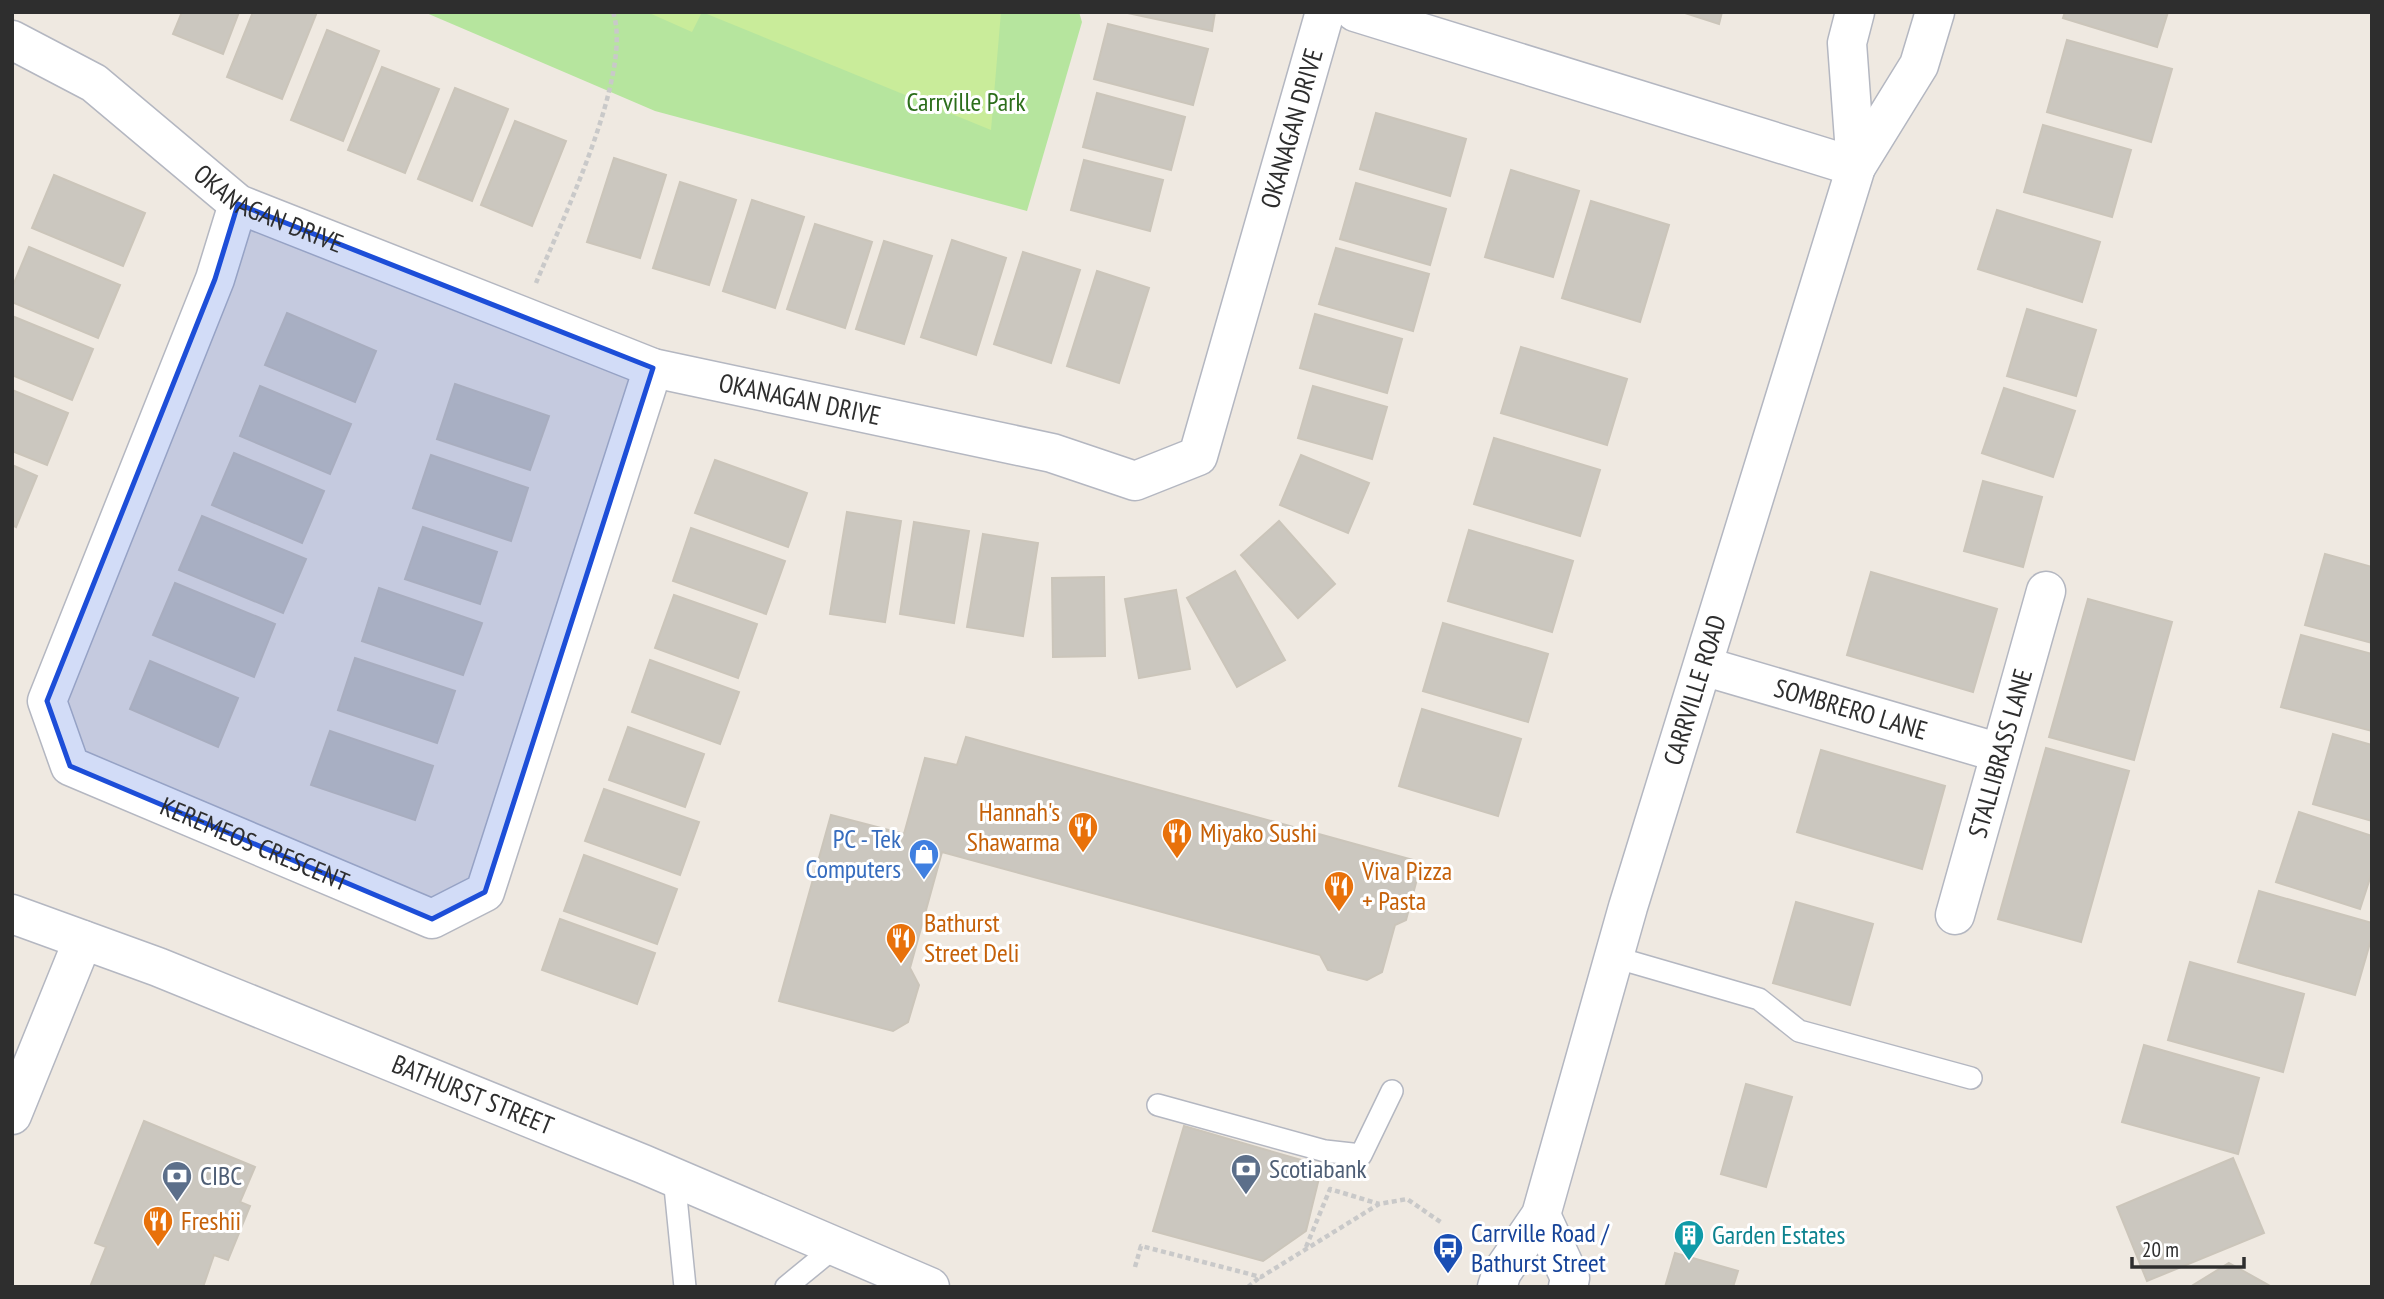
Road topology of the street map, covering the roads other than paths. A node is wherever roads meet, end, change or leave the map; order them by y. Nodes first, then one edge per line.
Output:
1 (1325, 12) edge
2 (1355, 12) edge
3 (1855, 12) edge
4 (1935, 12) edge
5 (12, 40) edge
6 (1856, 167) junction
7 (238, 204) junction
8 (653, 368) junction
9 (2046, 591) dead end
10 (1703, 666) junction
11 (2000, 753) junction
12 (12, 914) edge
13 (1955, 915) dead end
14 (83, 940) junction
15 (1614, 957) junction
16 (1971, 1078) dead end
17 (1392, 1091) dead end
18 (1158, 1105) dead end
19 (12, 1115) edge
20 (674, 1177) junction
21 (1541, 1215) junction
22 (836, 1246) junction
23 (685, 1287) edge
24 (786, 1287) edge
25 (930, 1287) edge
26 (1497, 1287) edge
27 (1568, 1287) edge

1 - 8 street, OKANAGAN DRIVE
2 - 6 street
3 - 6 street, CARRVILLE ROAD
4 - 6 street, CARRVILLE ROAD
5 - 7 street, OKANAGAN DRIVE
6 - 10 street, CARRVILLE ROAD
7 - 8 street, OKANAGAN DRIVE
7 - 8 street, KEREMEOS CRESCENT
9 - 11 street, STALLIBRASS LANE
10 - 11 street, SOMBRERO LANE
10 - 15 street, CARRVILLE ROAD
11 - 13 street, STALLIBRASS LANE
12 - 14 street, BATHURST STREET
14 - 19 street
14 - 20 street, BATHURST STREET
15 - 16 lane
15 - 21 street, CARRVILLE ROAD
17 - 18 lane
20 - 22 street, BATHURST STREET
20 - 23 lane
21 - 26 street, CARRVILLE ROAD
21 - 27 street
22 - 24 lane
22 - 25 street, BATHURST STREET

